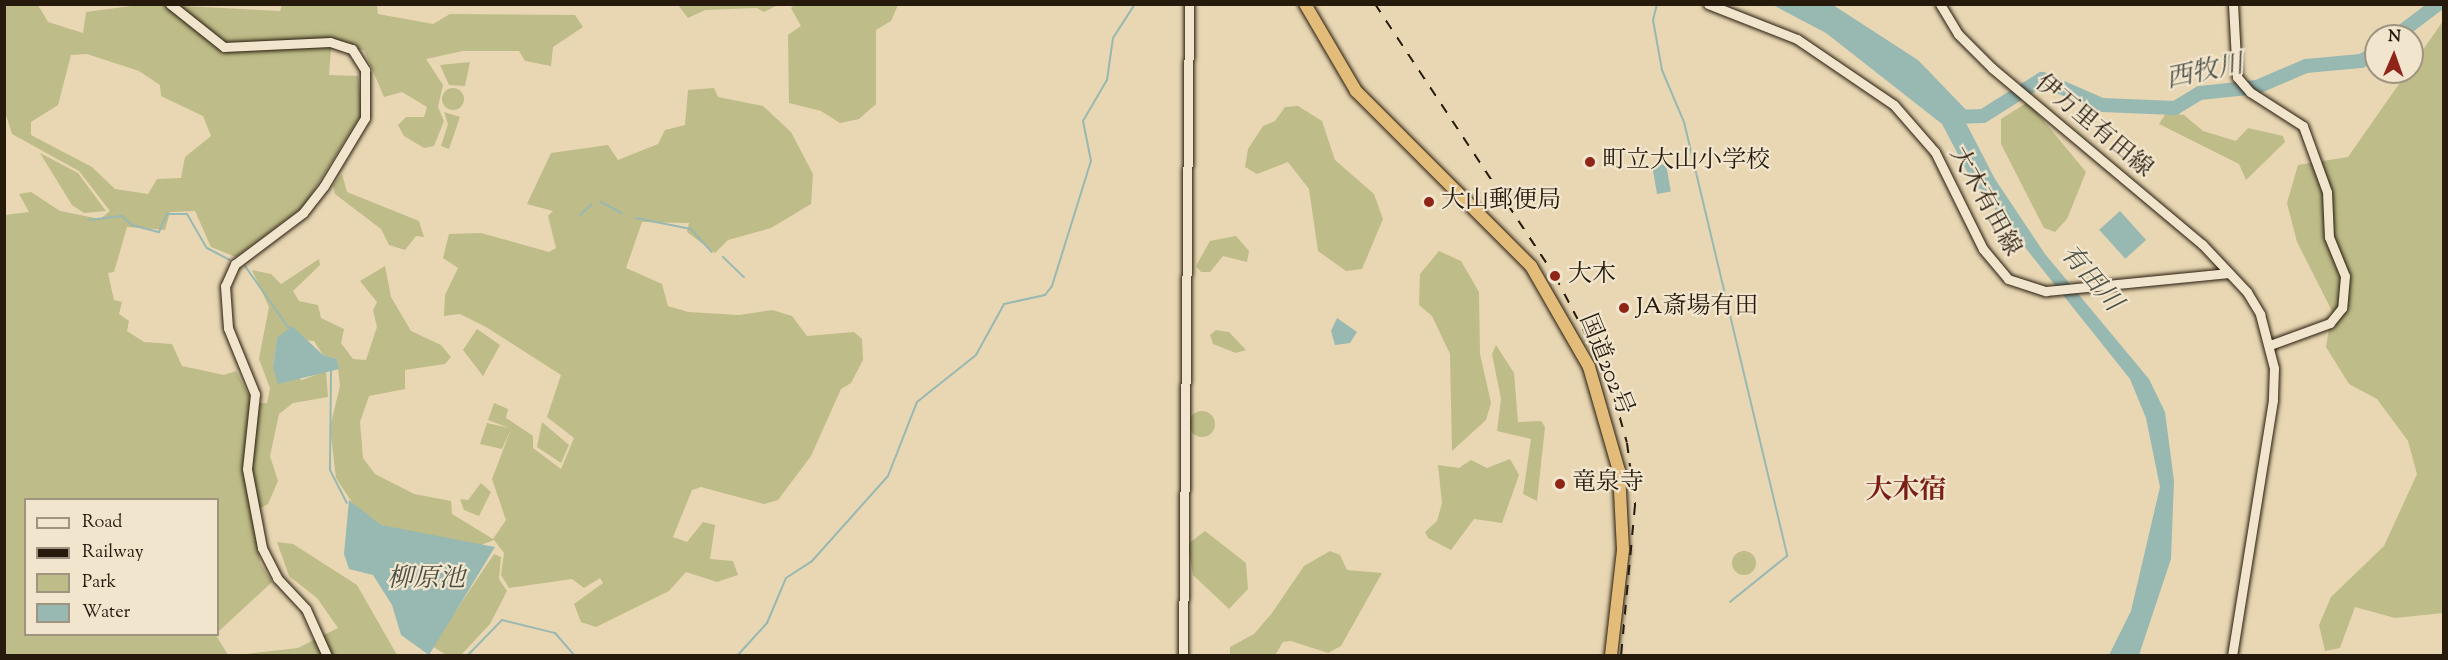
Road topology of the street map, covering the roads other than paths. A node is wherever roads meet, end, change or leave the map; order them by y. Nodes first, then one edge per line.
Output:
1 (170, 4) edge
2 (1189, 4) edge
3 (1305, 4) edge
4 (1708, 4) edge
5 (1940, 4) edge
6 (2233, 4) edge
7 (2229, 273) junction
8 (2270, 345) junction
9 (327, 656) edge
10 (1183, 656) edge
11 (1611, 656) edge
12 (2232, 656) edge

1 - 9 main road
2 - 10 main road
3 - 11 highway, 国道202号
4 - 7 main road, 大木有田線
5 - 7 main road, 伊万里有田線
6 - 8 main road
7 - 8 main road
8 - 12 main road

